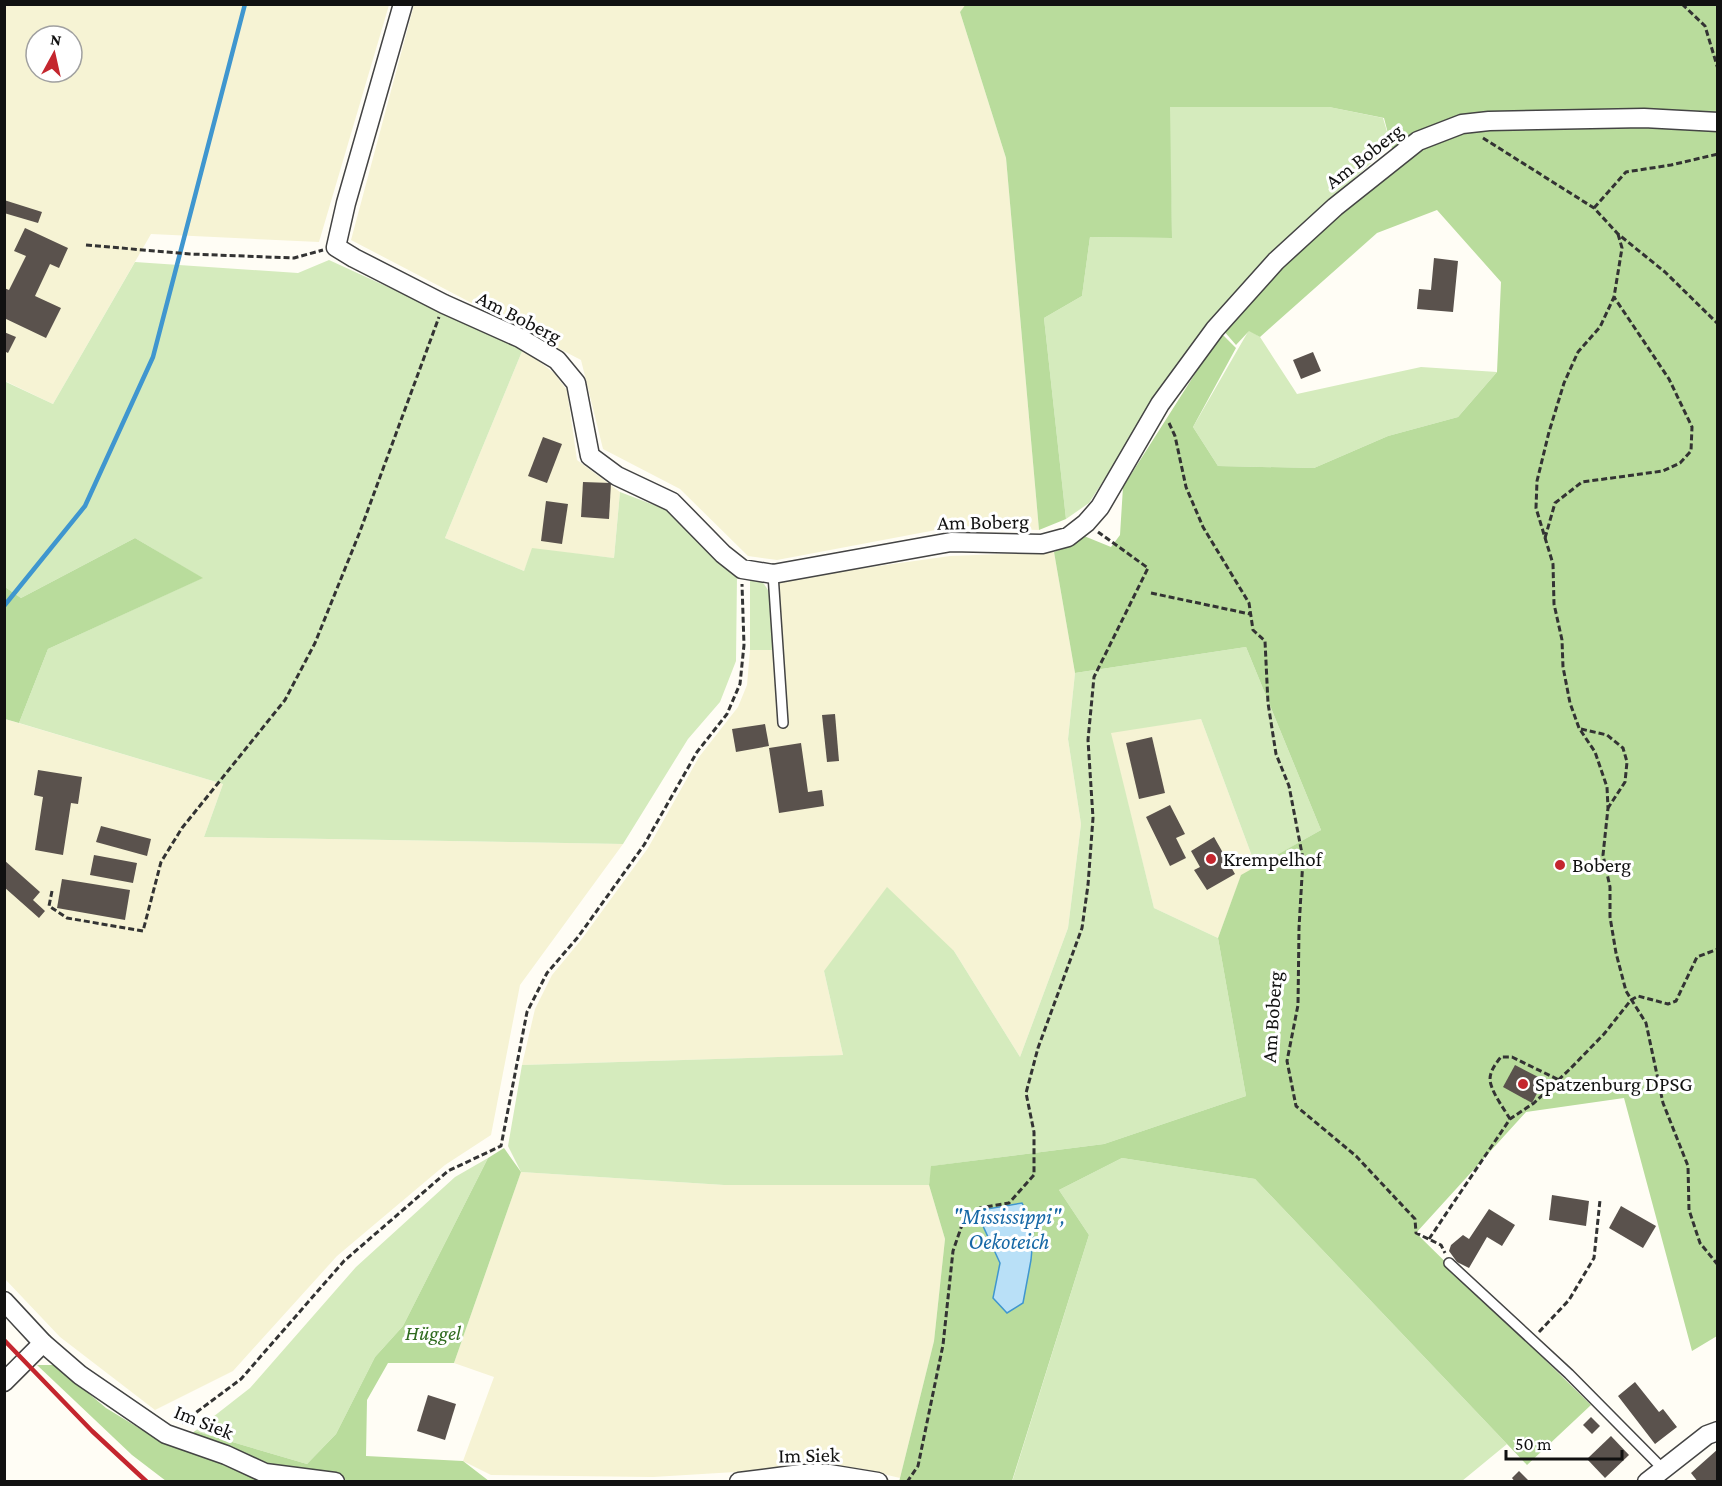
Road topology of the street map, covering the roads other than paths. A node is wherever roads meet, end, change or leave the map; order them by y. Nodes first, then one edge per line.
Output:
1 (403, 4) edge
2 (1718, 122) edge
3 (773, 574) junction
4 (783, 723) dead end
5 (1449, 1263) road end
6 (4, 1300) edge
7 (44, 1344) junction
8 (4, 1382) edge
9 (1718, 1431) edge
10 (1663, 1469) junction
11 (335, 1482) edge
12 (740, 1482) edge
13 (878, 1482) edge
14 (1647, 1482) edge

1 - 3 street, Am Boberg
2 - 3 street, Am Boberg
3 - 4 lane
5 - 10 lane
6 - 7 street, Im Siek
7 - 8 street
7 - 11 street, Im Siek
9 - 10 street
10 - 14 street
12 - 13 street, Im Siek

